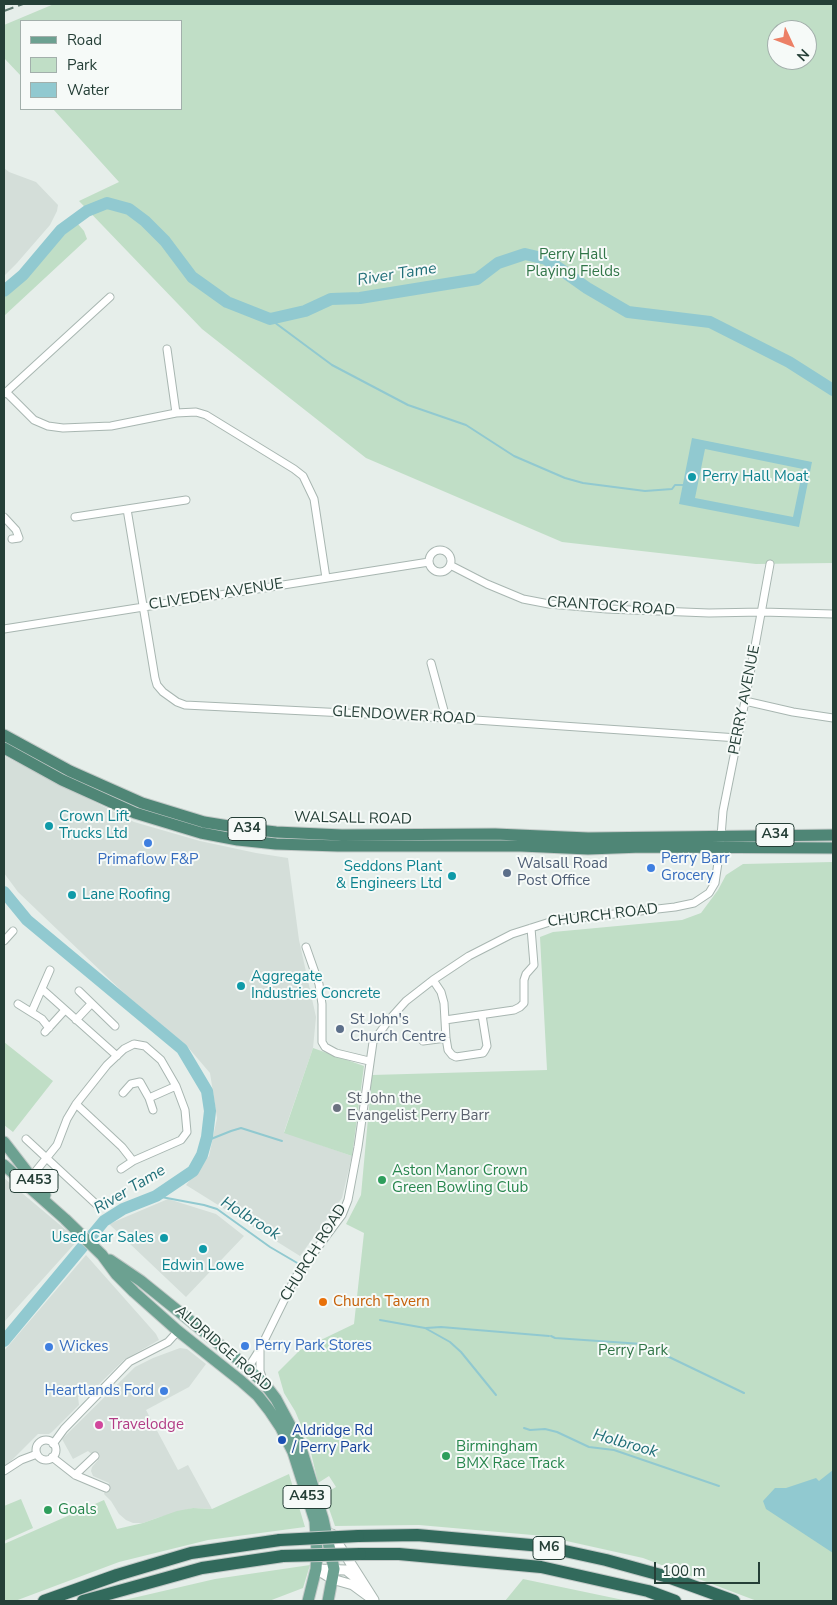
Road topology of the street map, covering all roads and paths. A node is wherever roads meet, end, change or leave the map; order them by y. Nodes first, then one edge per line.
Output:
1 (110, 297) dead end
2 (167, 349) dead end
3 (5, 393) edge
4 (176, 413) junction
5 (186, 500) dead end
6 (127, 509) junction
7 (4, 516) edge
8 (75, 517) dead end
9 (12, 539) dead end
10 (429, 562) junction
11 (770, 564) dead end
12 (450, 565) junction
13 (326, 578) junction
14 (142, 606) junction
15 (762, 612) junction
16 (833, 614) edge
17 (4, 629) edge
18 (431, 663) dead end
19 (745, 701) junction
20 (446, 718) junction
21 (833, 718) edge
22 (4, 735) edge
23 (738, 738) junction
24 (4, 748) edge
25 (833, 835) edge
26 (721, 836) junction
27 (833, 848) edge
28 (720, 849) junction
29 (531, 928) junction
30 (13, 931) dead end
31 (4, 941) edge
32 (306, 947) dead end
33 (50, 970) dead end
34 (432, 980) junction
35 (42, 989) junction
36 (79, 992) dead end
37 (18, 1004) dead end
38 (91, 1004) junction
39 (65, 1010) junction
40 (32, 1011) junction
41 (482, 1015) junction
42 (76, 1020) junction
43 (445, 1020) junction
44 (115, 1026) dead end
45 (446, 1038) junction
46 (423, 1041) dead end
47 (117, 1056) junction
48 (369, 1061) junction
49 (176, 1086) junction
50 (123, 1093) dead end
51 (149, 1098) junction
52 (76, 1104) junction
53 (153, 1110) dead end
54 (26, 1139) dead end
55 (4, 1142) edge
56 (14, 1153) junction
57 (47, 1158) junction
58 (133, 1161) junction
59 (4, 1165) edge
60 (121, 1169) dead end
61 (30, 1177) junction
62 (96, 1204) dead end
63 (65, 1219) junction
64 (102, 1256) junction
65 (188, 1320) junction
66 (178, 1331) junction
67 (260, 1349) junction
68 (248, 1368) junction
69 (264, 1383) junction
70 (258, 1396) junction
71 (53, 1444) junction
72 (37, 1454) junction
73 (95, 1456) dead end
74 (52, 1457) junction
75 (4, 1472) edge
76 (75, 1475) junction
77 (106, 1488) dead end
78 (323, 1519) junction
79 (316, 1569) junction
80 (333, 1574) junction
81 (364, 1586) junction
82 (44, 1601) edge
83 (83, 1601) edge
84 (308, 1601) edge
85 (328, 1601) edge
86 (374, 1601) edge
87 (675, 1601) edge
88 (734, 1601) edge

1 - 3 street
2 - 4 street
3 - 4 street
4 - 13 street
5 - 6 street
6 - 8 street
6 - 14 street, GLENDOWER ROAD
7 - 9 street
10 - 12 street
10 - 12 street
10 - 13 street, CLIVEDEN AVENUE
11 - 15 street, PERRY AVENUE
12 - 15 street, CRANTOCK ROAD
13 - 14 street, CLIVEDEN AVENUE
14 - 17 street, CLIVEDEN AVENUE
14 - 20 street, GLENDOWER ROAD
15 - 16 street, CRANTOCK ROAD
15 - 19 street, PERRY AVENUE
18 - 20 street
19 - 21 street
19 - 23 street, PERRY AVENUE
20 - 23 street, GLENDOWER ROAD
22 - 26 highway, WALSALL ROAD / A34
23 - 26 street, PERRY AVENUE
24 - 28 highway, WALSALL ROAD / A34
25 - 26 highway, WALSALL ROAD / A34
26 - 28 street
27 - 28 highway, WALSALL ROAD / A34
28 - 29 street, CHURCH ROAD
29 - 34 street, CHURCH ROAD
29 - 41 street
30 - 31 street
32 - 48 street
33 - 35 street
34 - 43 street
34 - 48 street, CHURCH ROAD
35 - 39 street
35 - 40 street
36 - 38 street
37 - 40 street
38 - 42 street
38 - 44 street
39 - 40 street
39 - 42 street
41 - 43 street
41 - 45 street
42 - 47 street
43 - 45 street
45 - 46 street
47 - 49 street
47 - 52 street
48 - 67 street, CHURCH ROAD
49 - 51 street
49 - 58 street
50 - 51 street
51 - 53 street
52 - 57 street
52 - 58 street
54 - 57 street
55 - 56 main road, ALDRIDGE ROAD / A453
56 - 59 main road
56 - 61 main road, ALDRIDGE ROAD / A453
57 - 61 street
57 - 62 street
58 - 60 street
59 - 63 main road, ALDRIDGE ROAD / A453
61 - 63 main road, ALDRIDGE ROAD / A453
63 - 64 main road, ALDRIDGE ROAD / A453
64 - 65 main road, ALDRIDGE ROAD / A453
64 - 66 main road, ALDRIDGE ROAD / A453
65 - 66 main road
65 - 68 main road, ALDRIDGE ROAD / A453
66 - 70 main road, ALDRIDGE ROAD / A453
66 - 71 street
67 - 68 street, CHURCH ROAD
67 - 69 street, CHURCH ROAD
68 - 69 main road, ALDRIDGE ROAD / A453
68 - 70 main road
69 - 78 main road, ALDRIDGE ROAD / A453
70 - 79 main road, ALDRIDGE ROAD / A453
71 - 72 street
71 - 74 street
72 - 74 street
72 - 75 street
73 - 76 street
74 - 76 street
76 - 77 street
78 - 80 main road, ALDRIDGE ROAD / A453
78 - 81 street, ALDRIDGE ROAD
79 - 80 street, ALDRIDGE ROAD
79 - 84 main road, A453
80 - 81 street, ALDRIDGE ROAD
80 - 85 main road, A453
80 - 86 street, ALDRIDGE ROAD
81 - 86 street, ALDRIDGE ROAD
82 - 88 highway, M6, bridge
83 - 87 highway, M6, bridge

